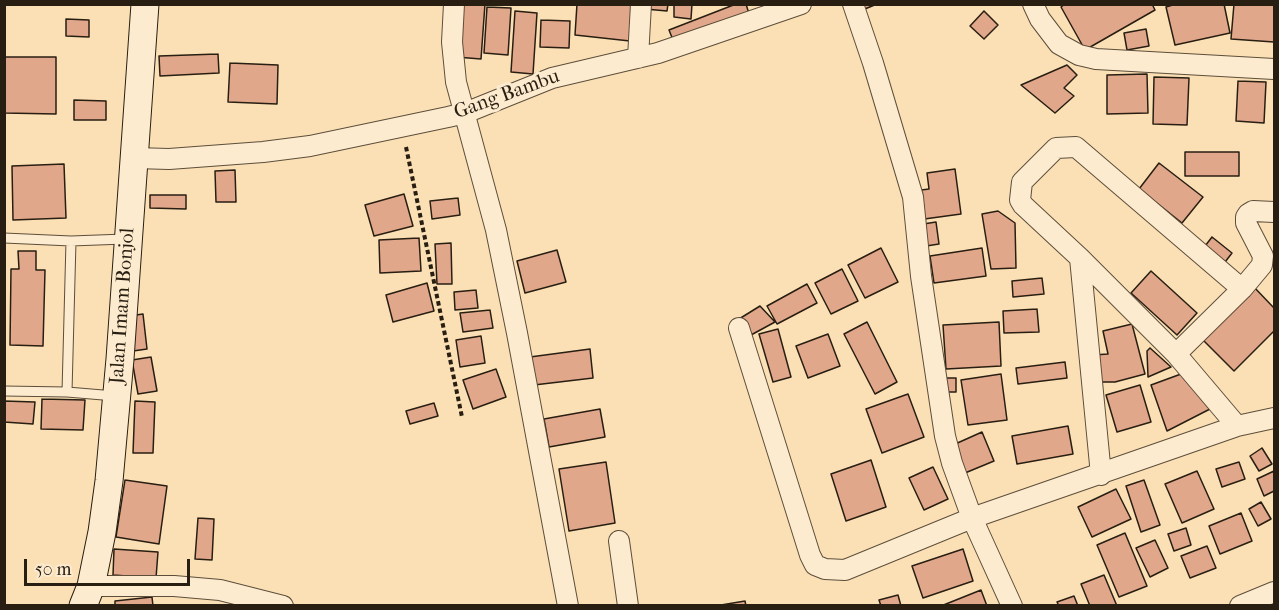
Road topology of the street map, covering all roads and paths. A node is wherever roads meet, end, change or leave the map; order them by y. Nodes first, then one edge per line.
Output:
1 (145, 4) edge
2 (454, 4) edge
3 (641, 4) edge
4 (801, 4) edge
5 (853, 4) edge
6 (1033, 4) edge
7 (638, 58) junction
8 (1275, 69) edge
9 (465, 113) junction
10 (401, 125) junction
11 (135, 158) junction
12 (1275, 212) edge
13 (128, 239) junction
14 (6, 240) edge
15 (71, 241) junction
16 (1080, 258) junction
17 (1242, 288) junction
18 (739, 328) dead end
19 (1176, 354) junction
20 (4, 391) edge
21 (67, 392) junction
22 (117, 396) junction
23 (462, 417) dead end
24 (1275, 418) edge
25 (1238, 426) junction
26 (1101, 475) junction
27 (972, 518) junction
28 (619, 541) dead end
29 (87, 596) edge
30 (1265, 599) edge
31 (283, 606) edge
32 (568, 606) edge
33 (628, 606) edge
34 (1012, 606) edge
35 (1240, 606) edge

1 - 11 main road, Jalan Imam Bonjol
2 - 9 street
3 - 7 street
4 - 7 street, Gang Bambu
5 - 27 street
6 - 8 street
7 - 9 street, Gang Bambu
9 - 10 street, Gang Bambu
9 - 32 street
10 - 11 street, Gang Bambu
10 - 23 path
11 - 13 main road, Jalan Imam Bonjol
12 - 17 street
13 - 15 lane
13 - 22 main road, Jalan Imam Bonjol
14 - 15 lane
15 - 21 lane
16 - 17 street
16 - 19 street
16 - 26 street
17 - 19 street
18 - 27 street
19 - 25 street
20 - 21 lane
21 - 22 lane
22 - 29 main road, Jalan Imam Bonjol
24 - 25 street
25 - 26 street
26 - 27 street
27 - 34 street
28 - 33 street
29 - 31 street
30 - 35 street

